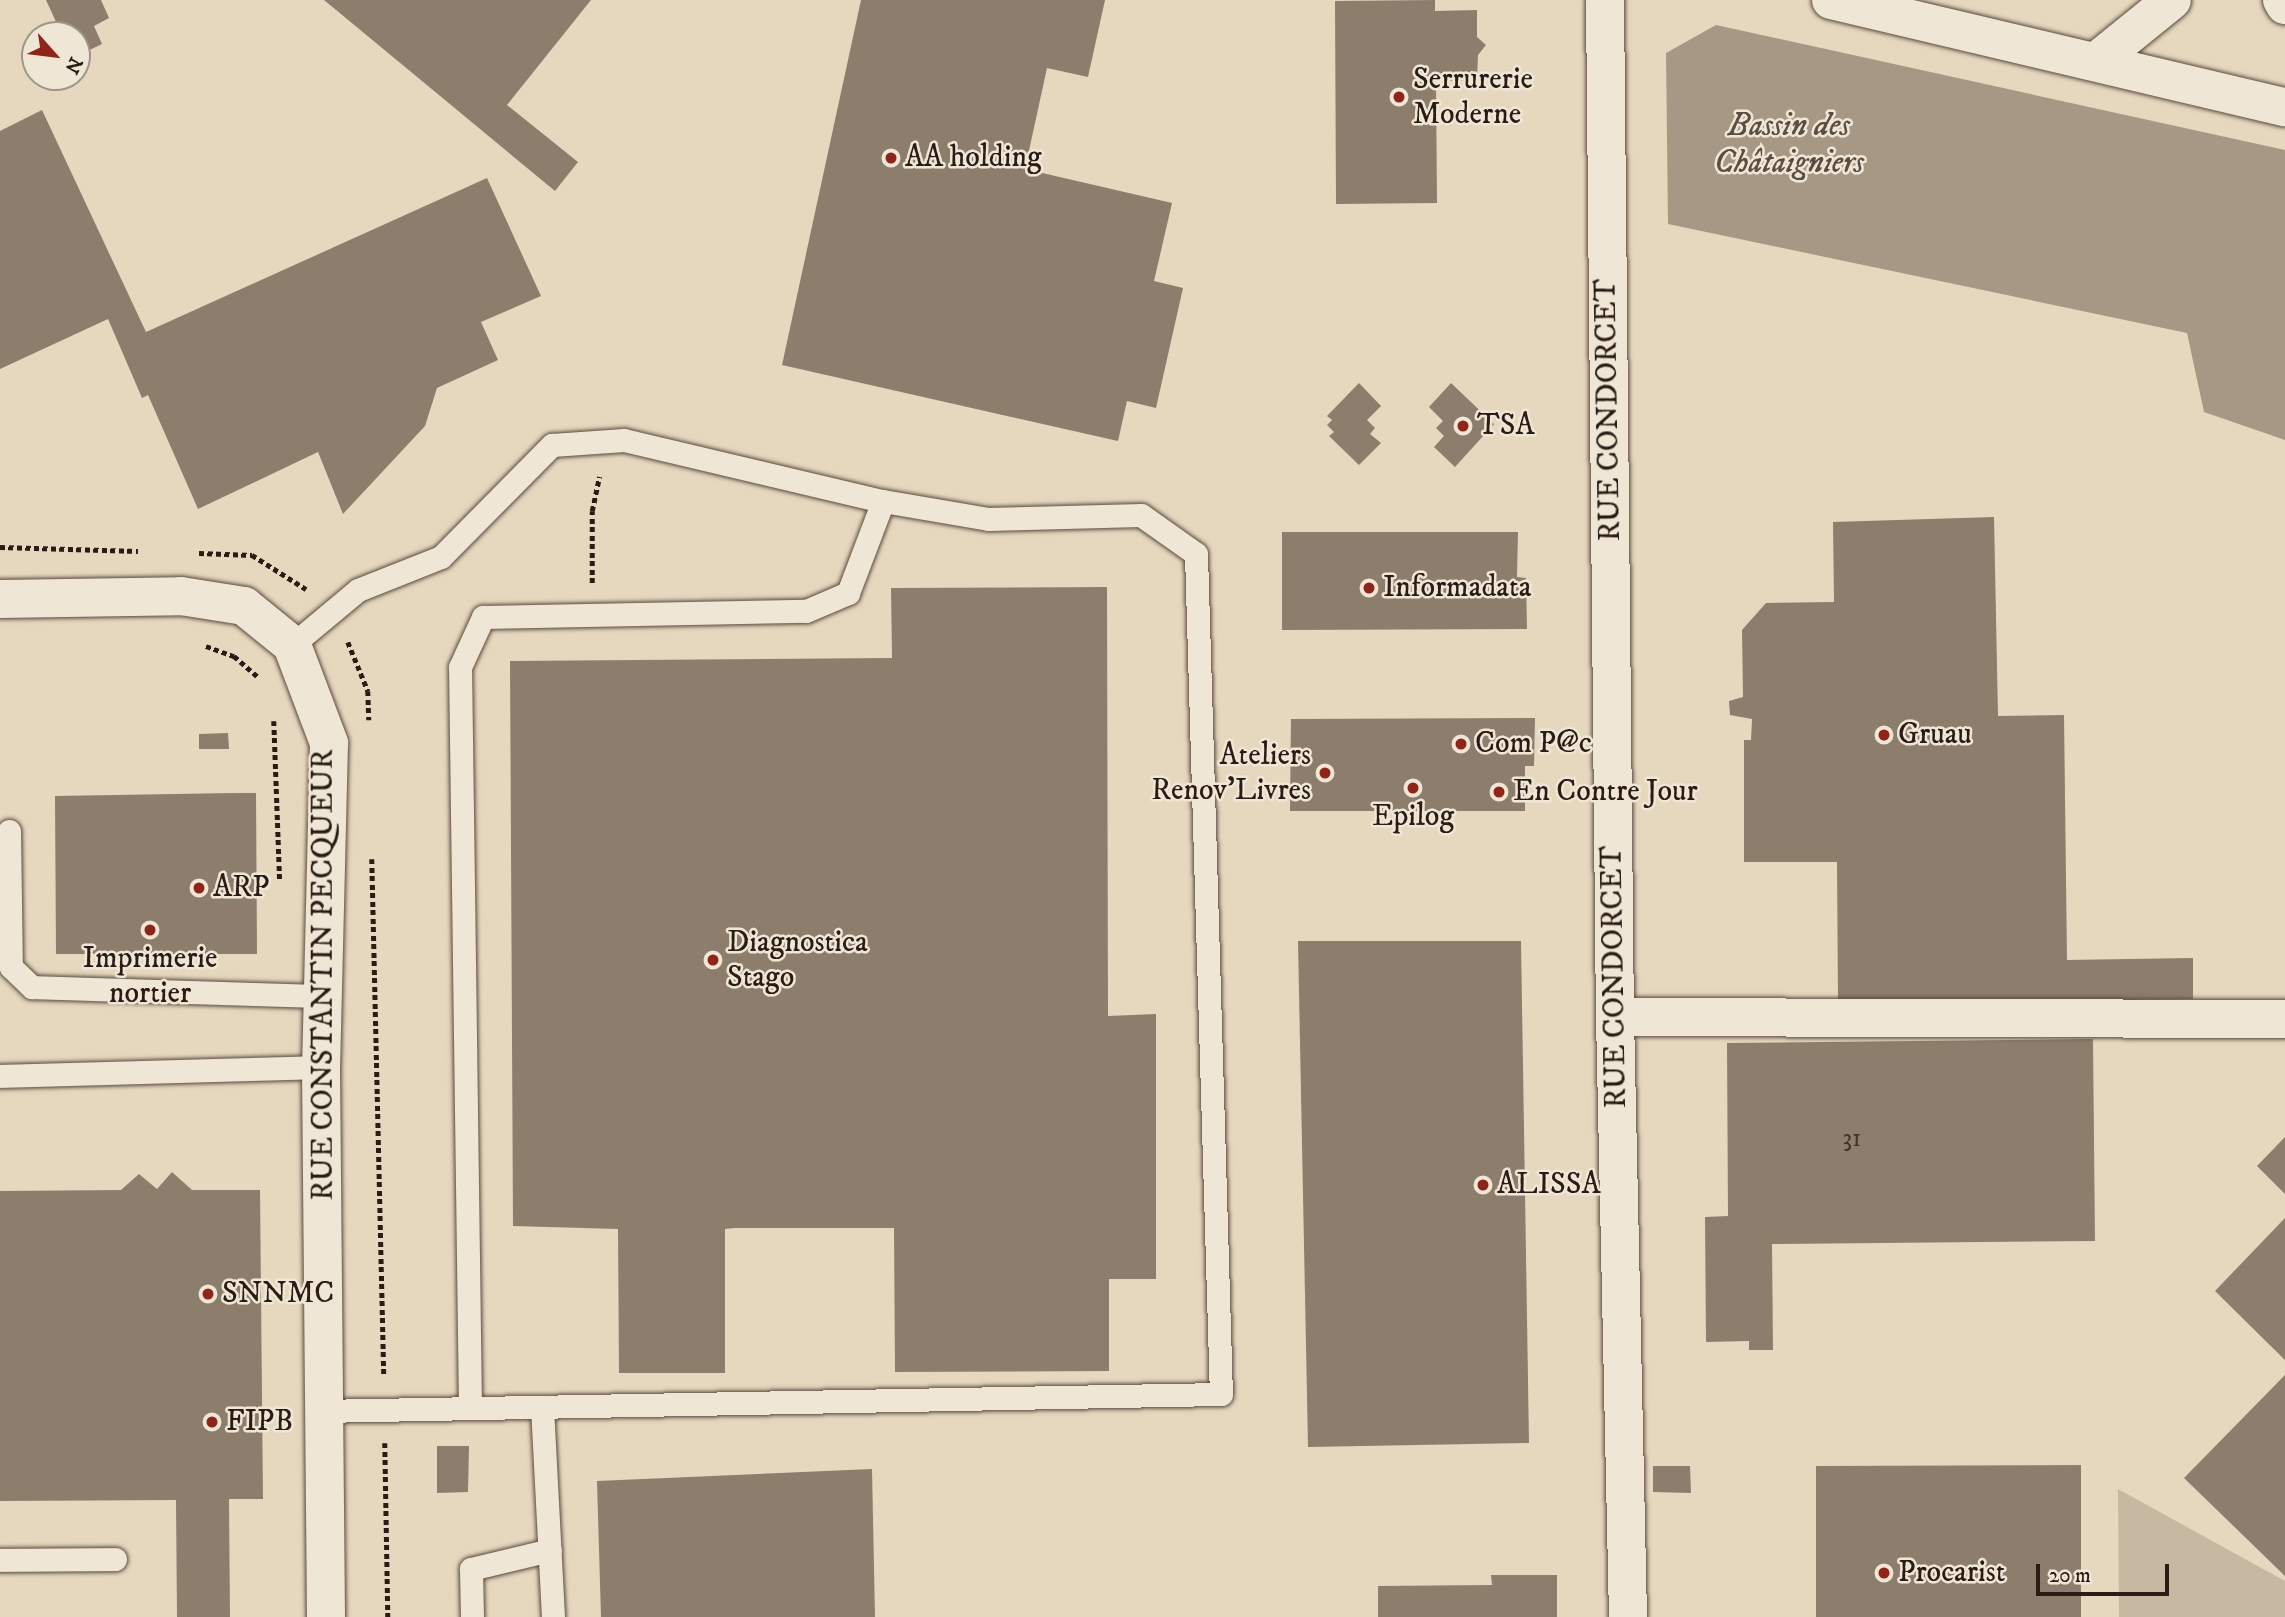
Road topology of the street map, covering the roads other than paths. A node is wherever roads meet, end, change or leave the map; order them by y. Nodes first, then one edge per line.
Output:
1 (1605, 0) edge
2 (1831, 0) edge
3 (2172, 0) edge
4 (2282, 0) edge
5 (2285, 5) edge
6 (1888, 6) edge
7 (2098, 60) junction
8 (2285, 107) edge
9 (883, 501) junction
10 (0, 599) edge
11 (292, 645) junction
12 (9, 831) dead end
13 (323, 996) junction
14 (1615, 1017) junction
15 (2285, 1019) edge
16 (321, 1067) junction
17 (0, 1076) edge
18 (542, 1406) junction
19 (470, 1408) junction
20 (323, 1411) junction
21 (550, 1550) junction
22 (115, 1559) dead end
23 (0, 1560) edge
24 (326, 1617) edge
25 (472, 1617) edge
26 (554, 1617) edge
27 (1628, 1617) edge

1 - 14 street, RUE CONDORCET
2 - 6 street
3 - 7 street
4 - 5 street
6 - 7 street
7 - 8 street
9 - 11 lane
9 - 18 lane
9 - 19 lane
10 - 11 street
11 - 13 street, RUE CONSTANTIN PECQUEUR
12 - 13 lane
13 - 16 street, RUE CONSTANTIN PECQUEUR
14 - 15 street
14 - 27 street, RUE CONDORCET
16 - 17 lane
16 - 20 street, RUE CONSTANTIN PECQUEUR
18 - 19 lane
18 - 21 lane
19 - 20 lane
20 - 24 street, RUE CONSTANTIN PECQUEUR
21 - 25 lane
21 - 26 lane
22 - 23 lane

